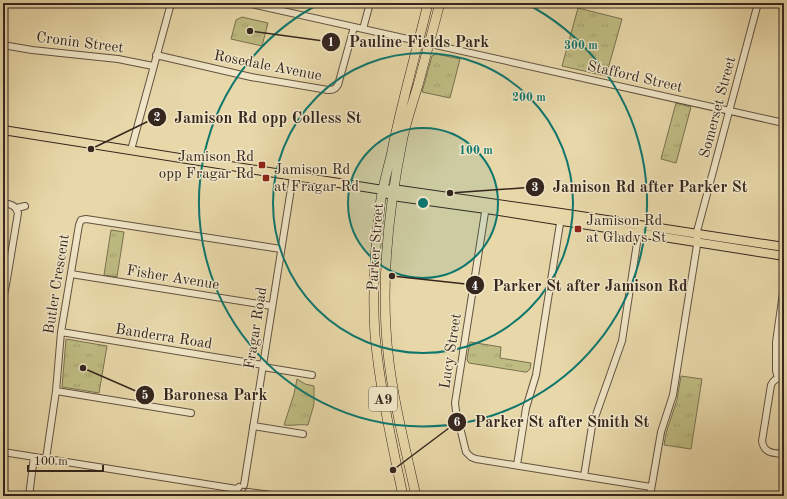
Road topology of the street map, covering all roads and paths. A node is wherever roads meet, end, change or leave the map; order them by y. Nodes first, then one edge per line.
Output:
1 (247, 3) edge
2 (370, 3) edge
3 (428, 3) edge
4 (440, 3) edge
5 (758, 3) edge
6 (170, 4) edge
7 (354, 27) junction
8 (363, 29) junction
9 (419, 41) junction
10 (429, 43) junction
11 (3, 45) edge
12 (156, 55) junction
13 (153, 66) junction
14 (729, 111) junction
15 (784, 123) edge
16 (3, 130) edge
17 (131, 150) junction
18 (293, 176) junction
19 (383, 190) junction
20 (393, 193) junction
21 (3, 203) edge
22 (25, 206) dead end
23 (486, 206) junction
24 (17, 208) junction
25 (561, 217) junction
26 (640, 229) junction
27 (697, 238) junction
28 (784, 248) edge
29 (281, 250) junction
30 (784, 256) edge
31 (70, 274) junction
32 (784, 286) edge
33 (3, 300) edge
34 (272, 306) junction
35 (61, 332) junction
36 (263, 366) junction
37 (312, 375) dead end
38 (781, 378) edge
39 (56, 391) junction
40 (191, 413) dead end
41 (253, 426) junction
42 (303, 434) dead end
43 (3, 452) edge
44 (784, 454) edge
45 (34, 457) junction
46 (46, 459) junction
47 (517, 465) junction
48 (584, 476) junction
49 (244, 485) junction
50 (652, 487) junction
51 (238, 489) junction
52 (245, 495) edge
53 (29, 496) edge
54 (279, 496) edge
55 (403, 496) edge
56 (416, 496) edge
57 (650, 496) edge

1 - 7 street, Stafford Street
2 - 8 street
3 - 9 highway, Parker Street / A9
4 - 10 highway, Parker Street / A9
5 - 14 street, Somerset Street
6 - 12 street
7 - 8 street, Stafford Street
7 - 12 street, Rosedale Avenue
8 - 9 street, Stafford Street
9 - 10 street, Stafford Street
9 - 19 highway, Parker Street / A9
10 - 14 street, Stafford Street
10 - 20 highway, Parker Street / A9
11 - 13 street, Cronin Street
12 - 13 street
13 - 17 street
14 - 15 street, Stafford Street
14 - 27 street, Somerset Street
16 - 17 main road
17 - 18 main road
18 - 19 main road
18 - 29 street, Fragar Road
19 - 20 main road
19 - 55 highway, Parker Street / A9
20 - 23 main road
20 - 56 highway, Parker Street / A9
21 - 24 street
22 - 24 street
23 - 25 main road
23 - 47 street, Lucy Street
24 - 33 street
25 - 26 main road
25 - 47 street
26 - 27 main road
26 - 48 street
27 - 28 main road
27 - 30 main road
27 - 50 street, Somerset Street
29 - 31 street, Butler Crescent
29 - 34 street, Fragar Road
31 - 34 street, Fisher Avenue
31 - 35 street, Butler Crescent
32 - 38 street
34 - 36 street, Fragar Road
35 - 36 street, Banderra Road
35 - 39 street, Butler Crescent
36 - 37 street, Banderra Road
36 - 41 street, Fragar Road
38 - 44 street
39 - 40 street
39 - 46 street, Butler Crescent
41 - 42 street
41 - 49 street, Fragar Road
43 - 45 street
45 - 46 street
45 - 53 street
46 - 51 street
47 - 48 street, Lucy Street
48 - 50 street, Lucy Street
49 - 51 street
49 - 52 street
50 - 57 street, Somerset Street
51 - 52 street
52 - 54 street

